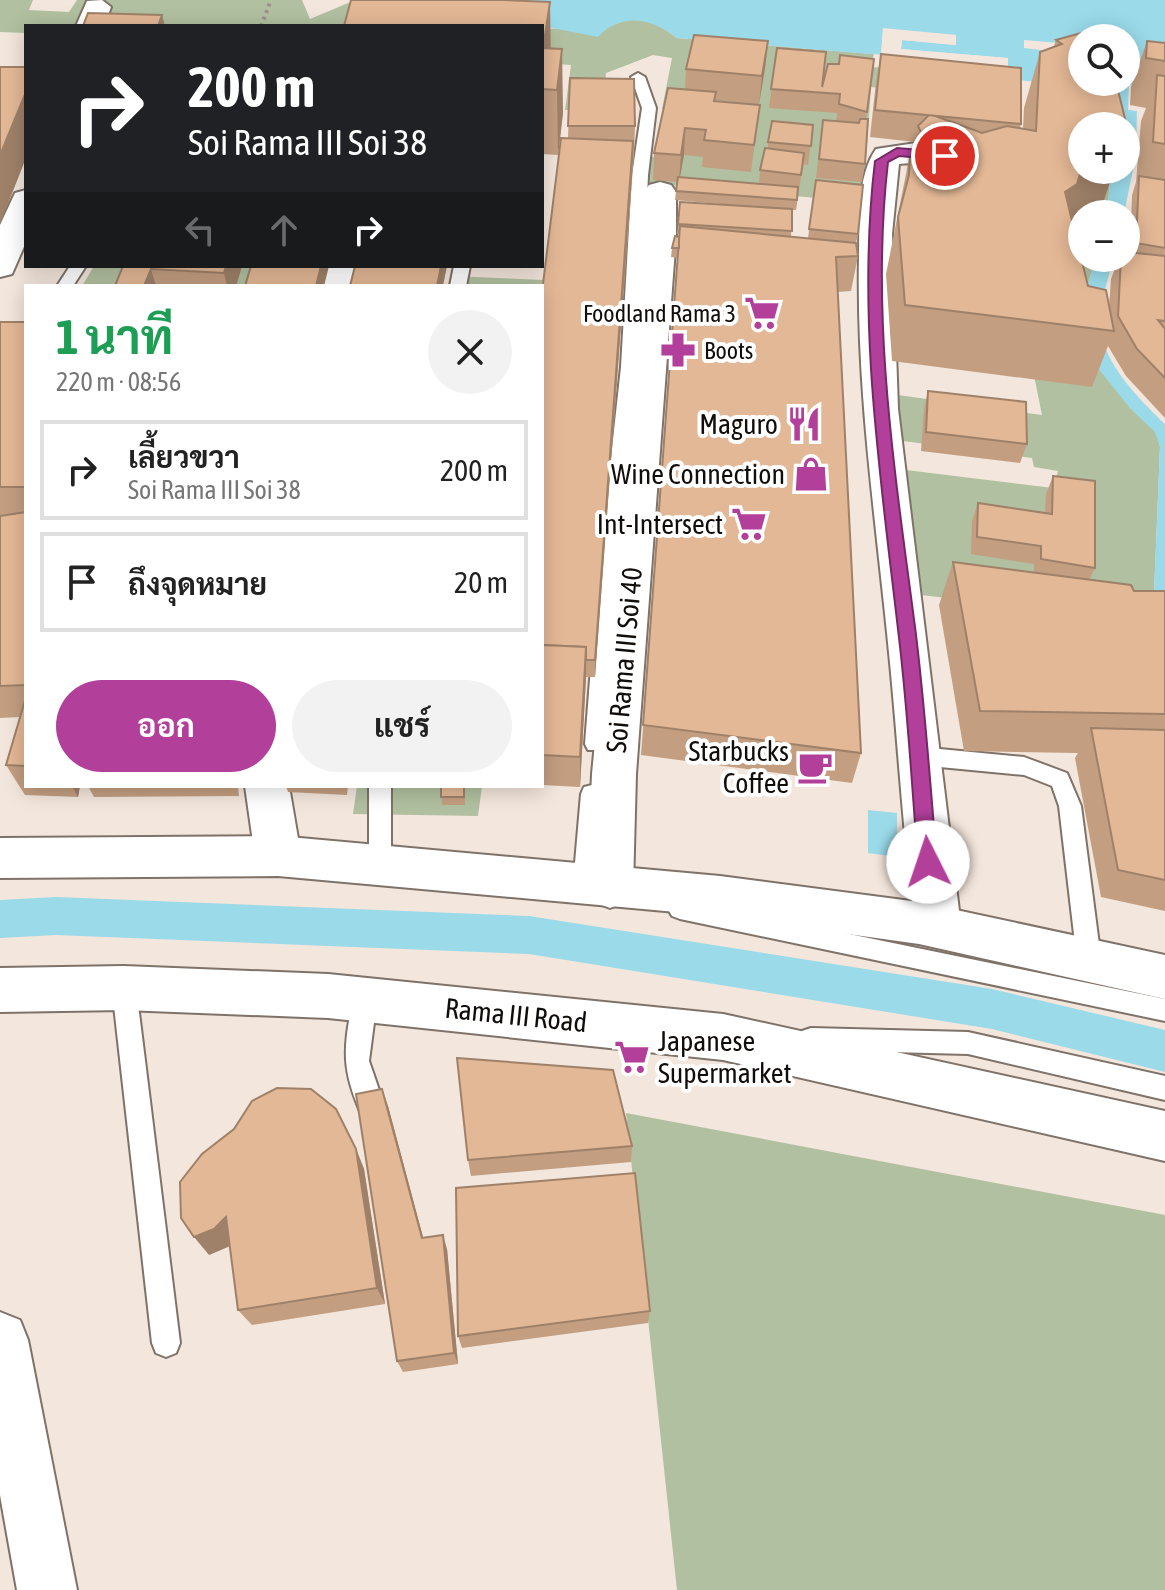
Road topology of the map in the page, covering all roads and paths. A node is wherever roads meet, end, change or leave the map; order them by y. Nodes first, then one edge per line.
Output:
1 (271, 0) edge
2 (262, 24) edge
3 (638, 77) dead end
4 (1003, 163) edge
5 (660, 192) dead end
6 (24, 205) edge
7 (0, 267) edge
8 (919, 756) junction
9 (267, 788) edge
10 (380, 788) edge
11 (278, 856) junction
12 (0, 858) edge
13 (380, 863) junction
14 (581, 886) junction
15 (938, 927) junction
16 (1089, 960) junction
17 (1165, 977) edge
18 (124, 988) junction
19 (0, 990) edge
20 (365, 1000) junction
21 (1165, 1010) edge
22 (723, 1037) junction
23 (1165, 1088) edge
24 (1165, 1136) edge
25 (383, 1144) edge
26 (0, 1340) edge
27 (166, 1343) dead end
28 (47, 1590) edge

1 - 2 path
3 - 14 lane
4 - 8 street
5 - 14 street, Soi Rama III Soi 40
6 - 7 street
8 - 15 street
8 - 16 lane
9 - 11 street
10 - 13 lane
11 - 12 street
11 - 13 street
13 - 14 street
14 - 15 street
14 - 21 lane
15 - 16 street
16 - 17 street
18 - 19 street, Rama III Road
18 - 20 street, Rama III Road
18 - 27 lane
20 - 22 street, Rama III Road
20 - 25 lane
22 - 23 lane
22 - 24 street, Rama III Road
26 - 28 street

